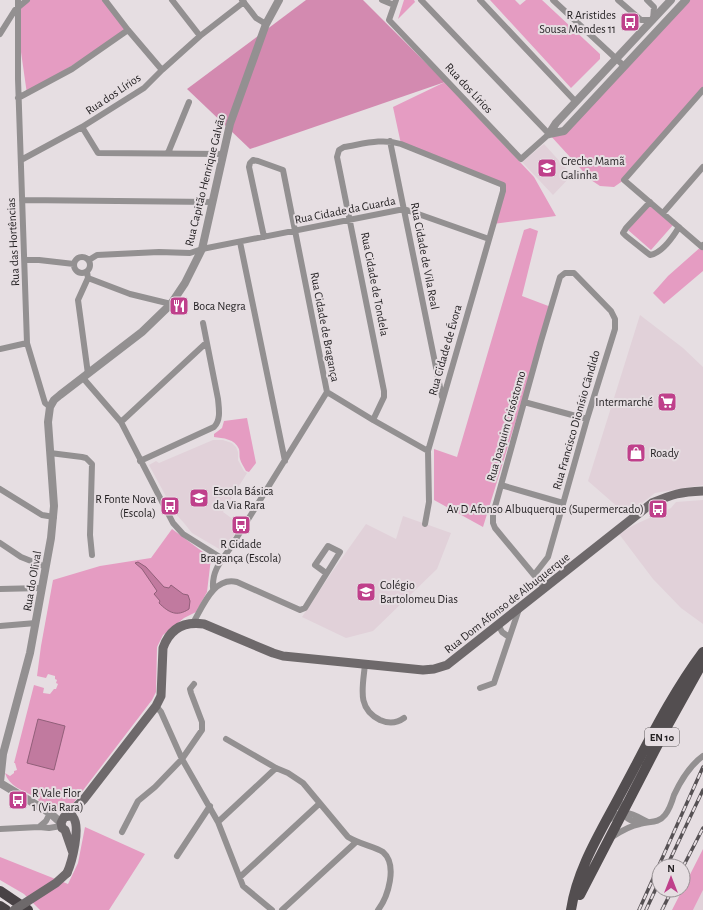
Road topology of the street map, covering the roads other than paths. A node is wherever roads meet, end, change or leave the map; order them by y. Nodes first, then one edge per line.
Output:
1 (18, 0) edge
2 (27, 0) edge
3 (105, 0) edge
4 (172, 0) edge
5 (279, 0) edge
6 (382, 0) edge
7 (421, 0) edge
8 (480, 0) edge
9 (553, 0) edge
10 (618, 0) edge
11 (647, 0) edge
12 (671, 0) edge
13 (686, 0) edge
14 (243, 1) edge
15 (395, 2) edge
16 (17, 7) junction
17 (653, 20) junction
18 (266, 24) junction
19 (661, 27) junction
20 (128, 30) junction
21 (0, 34) edge
22 (200, 36) junction
23 (617, 59) junction
24 (624, 66) junction
25 (162, 70) junction
26 (703, 90) edge
27 (18, 98) junction
28 (189, 102) dead end
29 (576, 102) junction
30 (82, 128) junction
31 (549, 134) junction
32 (390, 141) junction
33 (168, 153) junction
34 (222, 154) junction
35 (21, 160) junction
36 (703, 167) edge
37 (22, 200) junction
38 (212, 202) junction
39 (650, 202) junction
40 (404, 209) junction
41 (663, 213) junction
42 (351, 220) junction
43 (679, 227) junction
44 (296, 231) junction
45 (264, 237) junction
46 (488, 239) junction
47 (240, 242) junction
48 (702, 246) edge
49 (202, 249) junction
50 (25, 260) junction
51 (89, 260) junction
52 (74, 264) junction
53 (565, 273) joint
54 (87, 275) junction
55 (171, 304) junction
56 (203, 323) dead end
57 (27, 343) junction
58 (206, 344) junction
59 (0, 349) edge
60 (85, 376) junction
61 (327, 392) junction
62 (443, 399) junction
63 (524, 402) junction
64 (50, 407) junction
65 (373, 420) junction
66 (587, 420) junction
67 (121, 422) junction
68 (428, 451) junction
69 (50, 453) junction
70 (140, 461) junction
71 (285, 461) junction
72 (501, 485) junction
73 (0, 489) edge
74 (703, 492) edge
75 (563, 503) junction
76 (54, 517) junction
77 (425, 524) dead end
78 (0, 543) edge
79 (92, 555) dead end
80 (223, 559) junction
81 (46, 567) junction
82 (326, 573) junction
83 (534, 575) junction
84 (42, 588) junction
85 (214, 588) junction
86 (0, 589) edge
87 (544, 589) junction
88 (519, 609) junction
89 (501, 621) junction
90 (36, 623) junction
91 (193, 623) junction
92 (0, 626) edge
93 (514, 626) junction
94 (509, 637) junction
95 (703, 652) edge
96 (703, 662) edge
97 (365, 664) junction
98 (194, 684) dead end
99 (480, 688) dead end
100 (156, 706) junction
101 (404, 718) dead end
102 (226, 740) dead end
103 (1, 756) edge
104 (703, 756) edge
105 (182, 759) junction
106 (276, 768) junction
107 (0, 782) edge
108 (633, 792) junction
109 (620, 795) junction
110 (84, 799) junction
111 (319, 804) junction
112 (210, 806) junction
113 (50, 813) junction
114 (622, 813) junction
115 (637, 816) junction
116 (218, 822) junction
117 (648, 822) junction
118 (64, 823) junction
119 (605, 823) junction
120 (640, 823) junction
121 (76, 824) junction
122 (39, 827) junction
123 (0, 829) edge
124 (122, 832) dead end
125 (356, 842) junction
126 (604, 846) junction
127 (73, 853) junction
128 (177, 856) dead end
129 (240, 877) junction
130 (0, 890) edge
131 (0, 906) edge
132 (6, 910) edge
133 (14, 910) edge
134 (28, 910) edge
135 (272, 910) edge
136 (282, 910) edge
137 (378, 910) edge
138 (572, 910) edge

1 - 16 street, Rua das Hortências
2 - 16 street
3 - 20 street
4 - 22 street
5 - 18 street, Rua Capitão Henrique Galvão
6 - 15 street
7 - 31 street
8 - 29 street
9 - 23 street
10 - 17 street
11 - 17 street
12 - 17 street
13 - 19 street
14 - 18 street
14 - 22 street, Rua dos Lírios
15 - 31 street, Rua dos Lírios
16 - 21 street
16 - 27 street, Rua das Hortências
17 - 19 street
17 - 23 street
18 - 34 street, Rua Capitão Henrique Galvão
19 - 24 street
20 - 25 street
20 - 27 street
22 - 25 street, Rua dos Lírios
23 - 24 street
23 - 29 street
24 - 31 street
25 - 30 street, Rua dos Lírios
26 - 39 street
27 - 35 street, Rua das Hortências
28 - 33 street
29 - 31 street
30 - 33 street
30 - 35 street, Rua dos Lírios
32 - 40 street, Rua Cidade de Vila Real
32 - 42 street, Rua Cidade de Tondela
32 - 46 street, Rua Cidade de Évora
33 - 34 street
34 - 38 street, Rua Capitão Henrique Galvão
35 - 37 street, Rua das Hortências
36 - 41 street
37 - 38 street
37 - 50 street, Rua das Hortências
38 - 49 street, Rua Capitão Henrique Galvão
39 - 41 street
39 - 43 street
40 - 42 street, Rua Cidade da Guarda
40 - 46 street, Rua Cidade da Guarda
40 - 62 street, Rua Cidade de Vila Real
41 - 43 street
42 - 44 street, Rua Cidade da Guarda
42 - 65 street, Rua Cidade de Tondela
43 - 48 street
44 - 45 street, Rua Cidade da Guarda
44 - 45 street, Rua Cidade de Bragança
44 - 61 street, Rua Cidade de Bragança
45 - 47 street, Rua Cidade da Guarda
46 - 62 street, Rua Cidade de Évora
47 - 49 street, Rua Cidade da Guarda
47 - 71 street
49 - 51 street, Rua Cidade da Guarda
49 - 55 street, Rua Capitão Henrique Galvão
50 - 52 street
50 - 57 street, Rua das Hortências
51 - 52 street
51 - 54 street
52 - 54 street
53 - 63 street, Rua Joaquim Crisóstomo
53 - 66 street, Rua Francisco Dionísio Cândido
54 - 55 street
54 - 60 street
55 - 60 street, Rua Capitão Henrique Galvão
56 - 58 street
57 - 59 street
57 - 64 street, Rua das Hortências
58 - 67 street
58 - 70 street
60 - 64 street, Rua Capitão Henrique Galvão
60 - 67 street
61 - 65 street
61 - 71 street, Rua Cidade de Bragança
62 - 68 street, Rua Cidade de Évora
63 - 66 street
63 - 72 street, Rua Joaquim Crisóstomo
64 - 69 street, Rua do Olival
65 - 68 street
66 - 75 street, Rua Francisco Dionísio Cândido
67 - 70 street
68 - 77 street, Rua Cidade de Évora
69 - 76 street, Rua do Olival
69 - 79 street
70 - 80 street
71 - 80 street, Rua Cidade de Bragança
72 - 75 street
72 - 83 street, Rua Joaquim Crisóstomo
73 - 76 street
74 - 87 main road, Rua Dom Afonso de Albuquerque
75 - 83 street, Rua Francisco Dionísio Cândido
76 - 81 street, Rua do Olival
78 - 81 street
80 - 85 street, Rua Cidade de Bragança
81 - 84 street, Rua do Olival
82 - 82 street
82 - 85 street
83 - 87 street
84 - 86 street
84 - 90 street, Rua do Olival
85 - 91 street
87 - 88 main road, Rua Dom Afonso de Albuquerque
88 - 89 main road, Rua Dom Afonso de Albuquerque
88 - 93 street
89 - 93 street
89 - 94 street
89 - 97 main road, Rua Dom Afonso de Albuquerque
90 - 92 street
90 - 103 street, Rua do Olival
91 - 97 main road, Rua Dom Afonso de Albuquerque
91 - 100 main road
93 - 94 street
94 - 99 street
95 - 109 main road, EN 10
96 - 108 main road, EN 10
97 - 101 street
98 - 105 street
100 - 105 street
100 - 110 main road
102 - 106 street
103 - 107 street, Rua do Olival
104 - 117 street
105 - 112 street
105 - 124 street
106 - 111 street
106 - 116 street
107 - 113 street
108 - 114 main road, EN 10
108 - 115 street
109 - 114 street
109 - 119 main road, EN 10
110 - 118 main road
110 - 121 main road
111 - 125 street
111 - 129 street
112 - 116 street
112 - 128 street
113 - 118 street
113 - 122 street
114 - 115 street
114 - 119 street
114 - 120 street
114 - 126 main road, EN 10
115 - 117 street
116 - 129 street
117 - 120 street
118 - 121 main road
118 - 121 main road
118 - 122 street
118 - 127 main road
119 - 138 main road, EN 10
120 - 126 street
121 - 127 main road
122 - 123 street
125 - 136 street
125 - 137 street
126 - 138 main road, EN 10
127 - 133 main road, bridge
129 - 135 street
130 - 134 highway
131 - 132 highway

